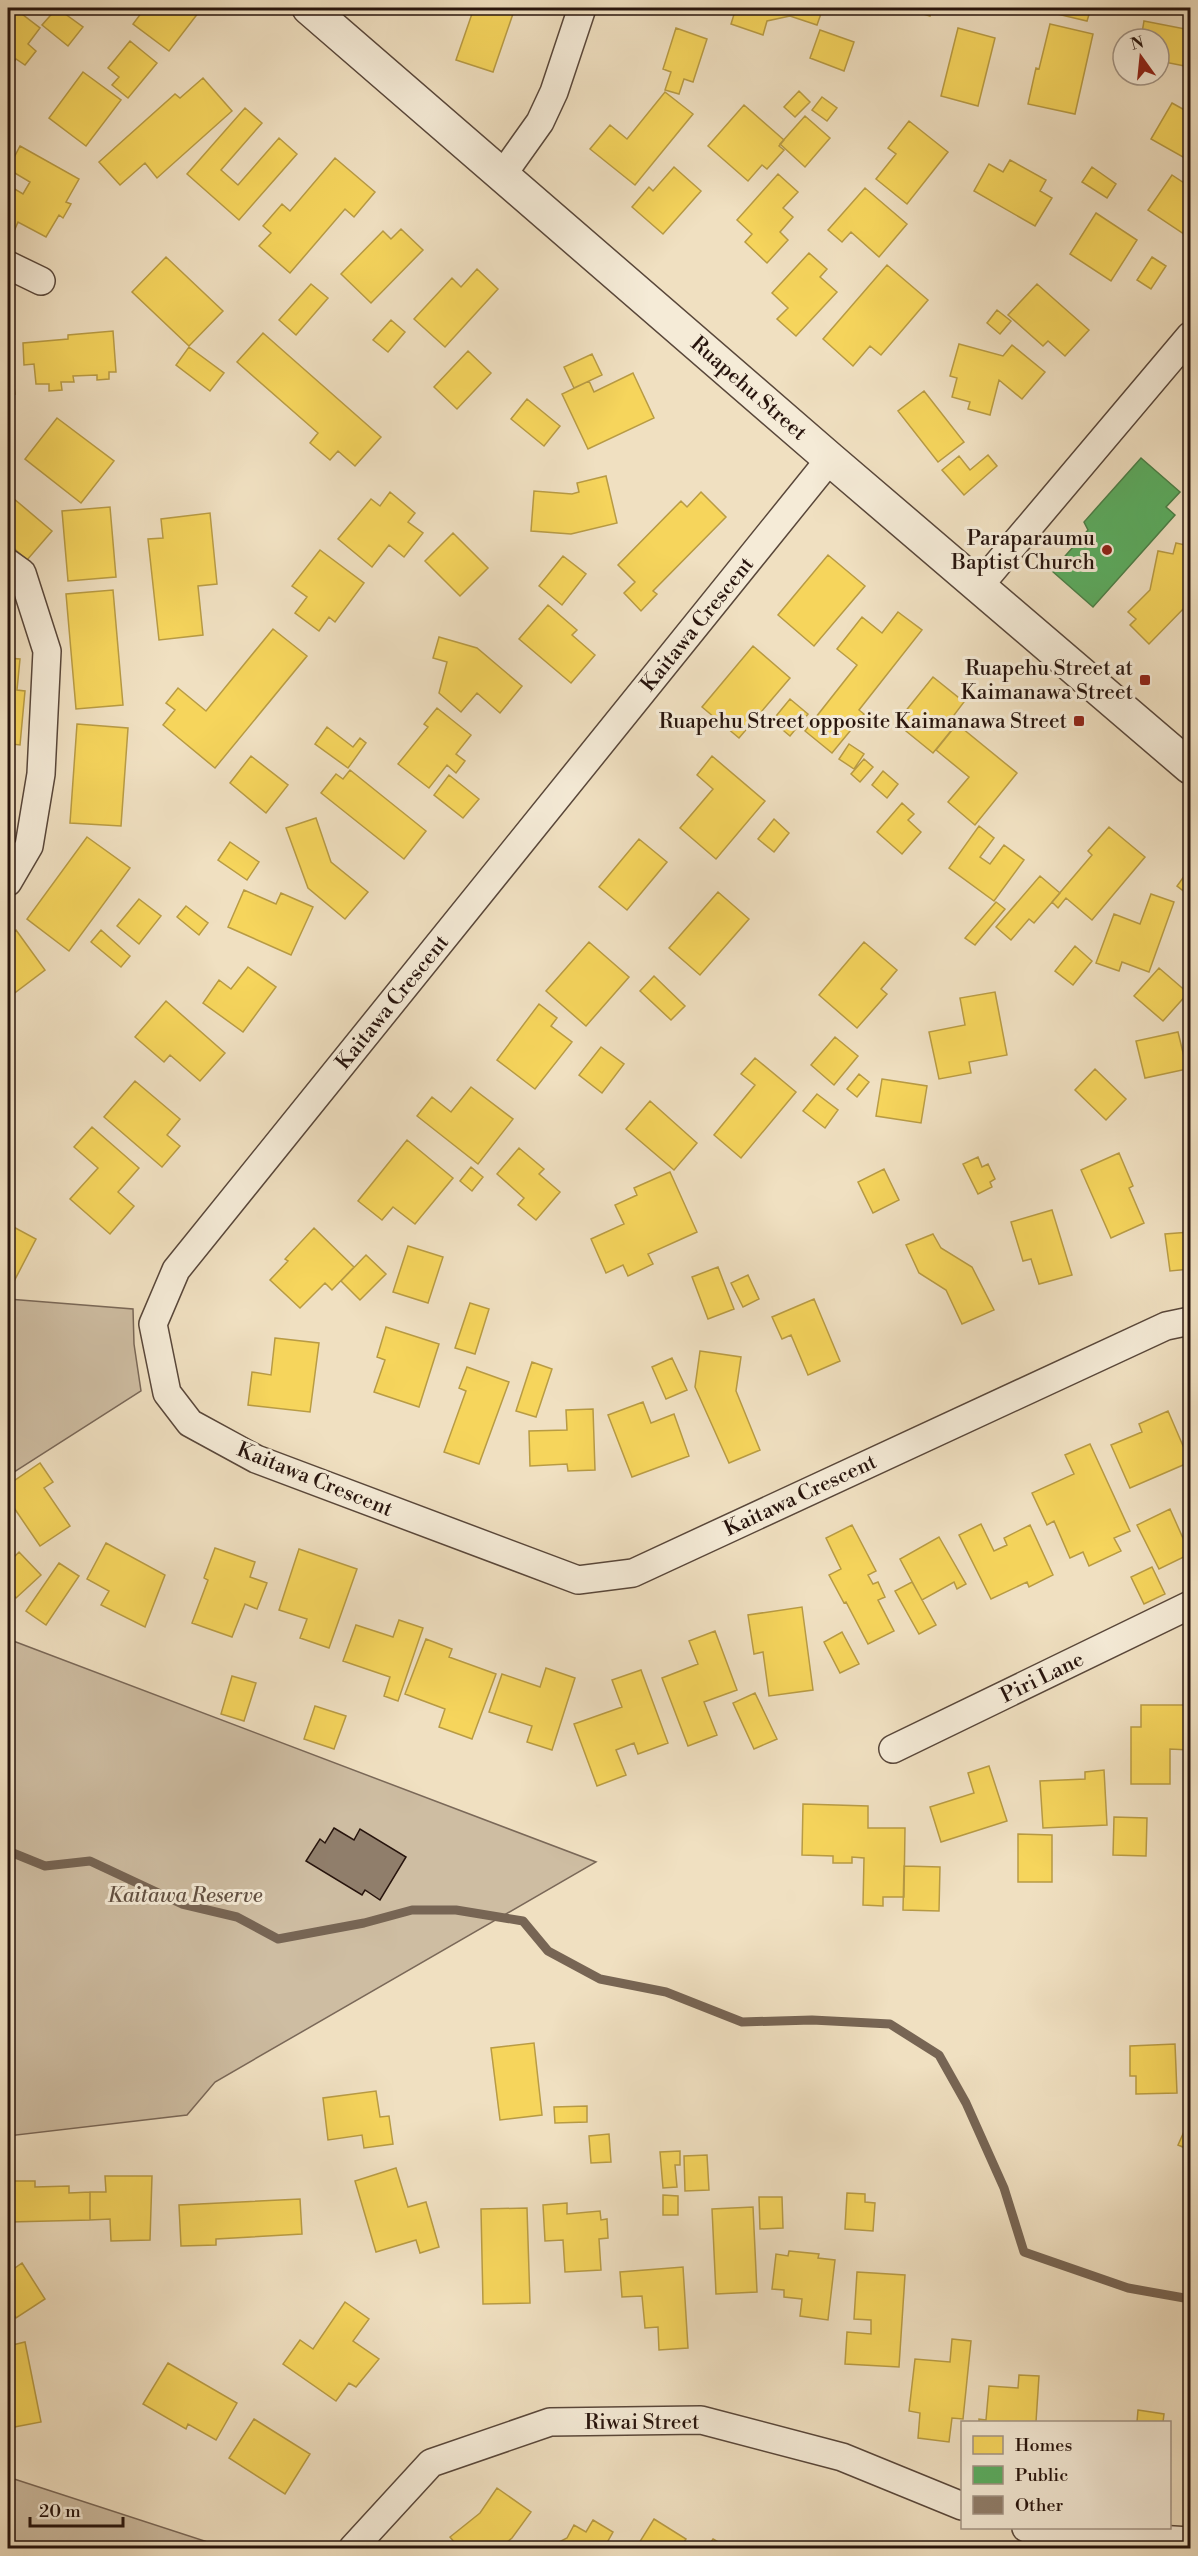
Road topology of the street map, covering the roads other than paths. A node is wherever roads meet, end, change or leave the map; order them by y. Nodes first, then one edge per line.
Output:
1 (309, 8) edge
2 (582, 8) edge
3 (503, 174) junction
4 (8, 265) edge
5 (41, 281) dead end
6 (1191, 336) edge
7 (830, 459) junction
8 (8, 563) edge
9 (979, 586) junction
10 (1191, 767) edge
11 (8, 882) edge
12 (1191, 1321) edge
13 (1191, 1605) edge
14 (894, 1749) dead end
15 (961, 2505) edge
16 (1030, 2529) edge
17 (1191, 2541) edge
18 (353, 2548) edge

1 - 3 street, Ruapehu Street
2 - 3 street
3 - 7 street, Ruapehu Street
4 - 5 street
6 - 9 street
7 - 9 street, Ruapehu Street
7 - 12 street, Kaitawa Crescent
8 - 11 street
9 - 10 street, Ruapehu Street
13 - 14 street, Piri Lane
15 - 18 street, Riwai Street
16 - 17 street

